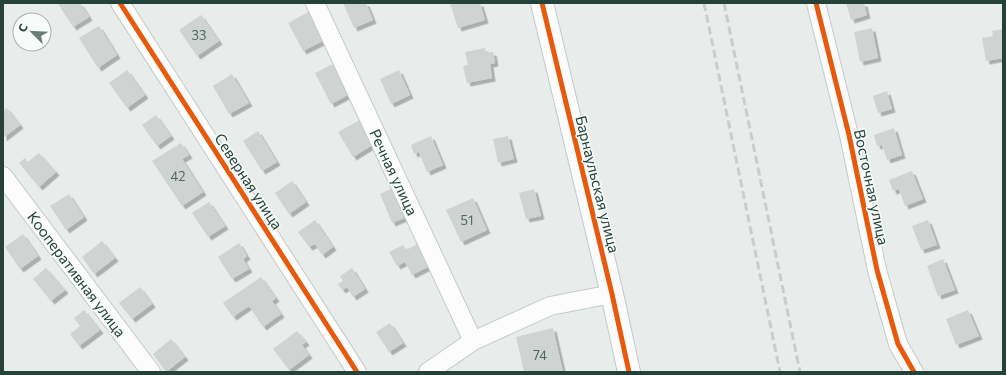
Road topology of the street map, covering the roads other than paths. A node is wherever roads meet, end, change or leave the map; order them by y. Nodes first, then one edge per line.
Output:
1 (120, 3) edge
2 (315, 3) edge
3 (542, 3) edge
4 (816, 3) edge
5 (3, 176) edge
6 (612, 294) junction
7 (473, 341) junction
8 (151, 372) edge
9 (357, 372) edge
10 (428, 372) edge
11 (629, 372) edge
12 (914, 372) edge

1 - 9 street, Северная улица
2 - 7 street, Речная улица
3 - 6 street, Барнаульская улица
4 - 12 street, Восточная улица
5 - 8 street, Кооперативная улица
6 - 7 street
6 - 11 street, Барнаульская улица
7 - 10 street

